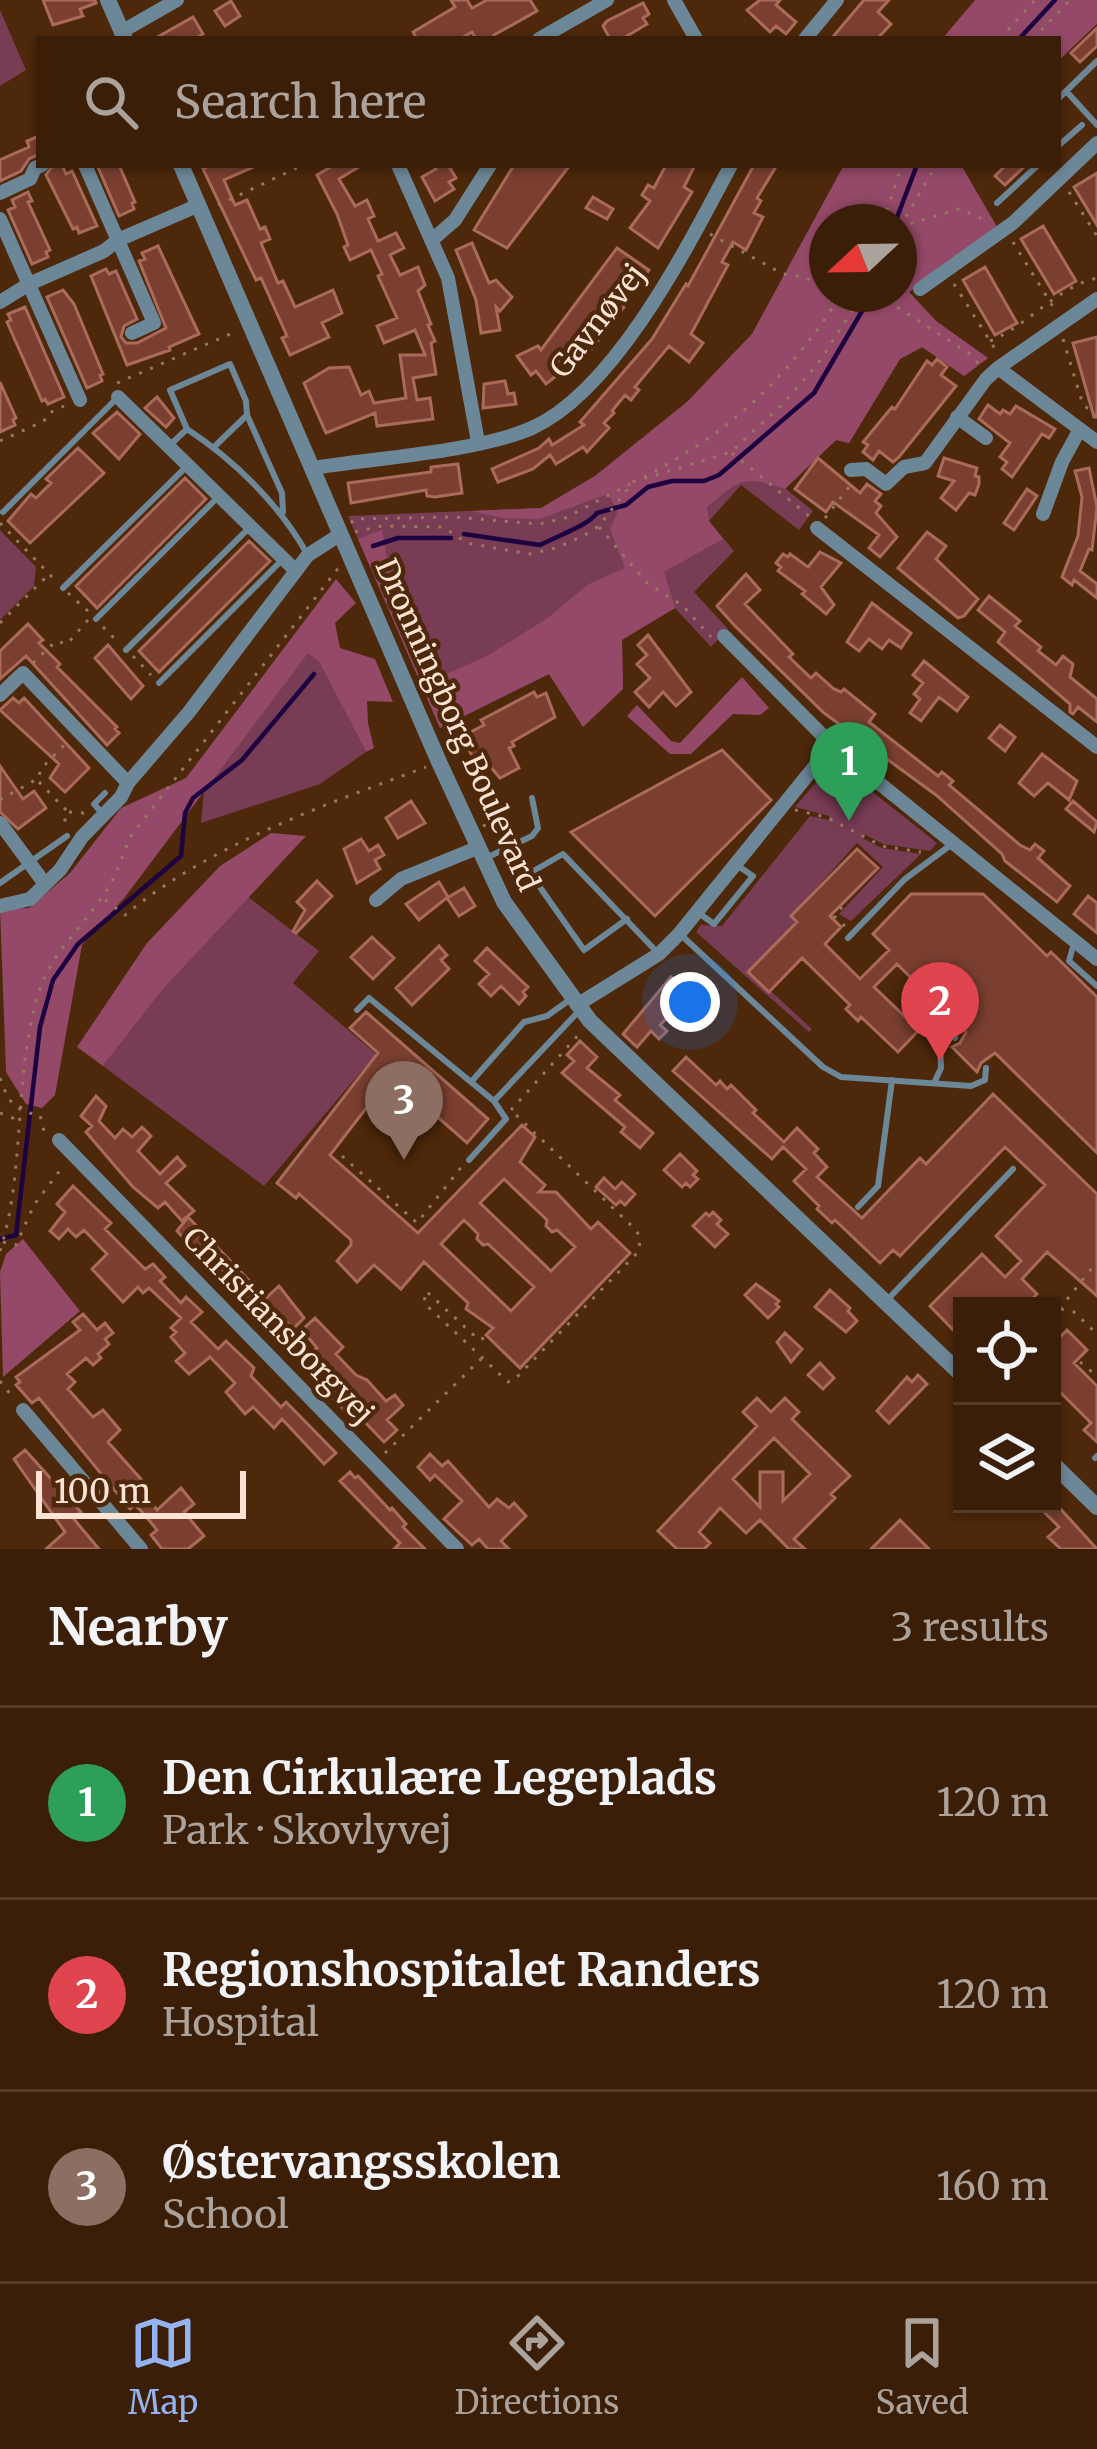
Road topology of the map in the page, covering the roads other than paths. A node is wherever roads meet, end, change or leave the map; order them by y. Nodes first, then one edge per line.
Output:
1 (108, 0) edge
2 (177, 0) edge
3 (607, 0) edge
4 (674, 0) edge
5 (837, 0) edge
6 (123, 35) edge
7 (543, 36) edge
8 (694, 36) edge
9 (807, 36) edge
10 (1097, 61) edge
11 (1066, 92) junction
12 (1061, 97) edge
13 (1082, 125) dead end
14 (1097, 125) edge
15 (1097, 142) edge
16 (1061, 143) edge
17 (1064, 164) edge
18 (36, 168) edge
19 (86, 168) edge
20 (182, 168) edge
21 (399, 168) edge
22 (488, 168) edge
23 (729, 168) edge
24 (1034, 168) edge
25 (1061, 168) edge
26 (0, 193) edge
27 (997, 203) dead end
28 (199, 206) junction
29 (0, 219) edge
30 (118, 240) junction
31 (432, 240) junction
32 (29, 284) junction
33 (920, 290) dead end
34 (1097, 299) edge
35 (0, 302) edge
36 (132, 333) dead end
37 (997, 360) junction
38 (118, 397) joint
39 (80, 400) dead end
40 (247, 415) junction
41 (957, 417) junction
42 (187, 429) junction
43 (1080, 429) junction
44 (986, 438) dead end
45 (478, 442) junction
46 (1097, 442) edge
47 (168, 446) junction
48 (213, 448) junction
49 (188, 465) junction
50 (313, 468) junction
51 (853, 470) road end
52 (219, 496) junction
53 (3, 512) dead end
54 (284, 513) junction
55 (1043, 514) dead end
56 (251, 527) junction
57 (817, 528) road end
58 (341, 534) junction
59 (308, 555) junction
60 (284, 559) junction
61 (296, 571) junction
62 (63, 589) dead end
63 (94, 617) road end
64 (724, 636) road end
65 (126, 650) dead end
66 (159, 682) dead end
67 (0, 695) edge
68 (832, 745) junction
69 (1097, 747) edge
70 (128, 783) junction
71 (105, 793) dead end
72 (532, 798) dead end
73 (99, 809) junction
74 (0, 823) edge
75 (67, 836) road end
76 (954, 842) junction
77 (576, 848) dead end
78 (480, 854) junction
79 (563, 854) junction
80 (30, 863) junction
81 (0, 883) edge
82 (45, 884) junction
83 (376, 900) dead end
84 (0, 906) edge
85 (627, 919) junction
86 (680, 934) junction
87 (850, 936) road end
88 (1075, 942) junction
89 (658, 954) junction
90 (1097, 959) edge
91 (1097, 986) edge
92 (580, 1009) junction
93 (357, 1010) dead end
94 (955, 1038) dead end
95 (986, 1068) dead end
96 (892, 1080) junction
97 (471, 1082) junction
98 (932, 1083) junction
99 (494, 1101) junction
100 (59, 1140) dead end
101 (469, 1160) road end
102 (1013, 1169) dead end
103 (858, 1207) dead end
104 (887, 1301) junction
105 (953, 1366) edge
106 (23, 1410) road end
107 (1061, 1472) edge
108 (1097, 1507) edge
109 (141, 1549) edge
110 (458, 1549) edge

1 - 6 street
2 - 6 street
3 - 7 street
4 - 8 street
5 - 9 street
10 - 11 lane
11 - 12 lane
11 - 14 lane
13 - 16 lane
15 - 17 street
18 - 26 street
19 - 30 street
20 - 28 street, Dronningborg Boulevard
21 - 31 street
22 - 31 street
23 - 45 street, Gavnøvej
24 - 27 lane
25 - 33 street
28 - 30 street
28 - 50 street, Dronningborg Boulevard
29 - 32 street
30 - 32 street
30 - 36 street
31 - 45 street
32 - 35 street
32 - 39 street
34 - 37 street
37 - 41 street
37 - 43 street
38 - 47 street
38 - 53 lane
40 - 42 lane
40 - 48 lane
40 - 54 lane
41 - 44 street
41 - 51 street
42 - 47 lane
42 - 48 lane
43 - 46 street
43 - 55 street
45 - 50 street, Gavnøvej
47 - 49 street
48 - 54 lane
49 - 52 street
49 - 62 lane
50 - 58 street, Dronningborg Boulevard
52 - 56 street
52 - 63 lane
54 - 59 lane
56 - 60 street
56 - 65 lane
57 - 69 street
58 - 59 street
58 - 78 street, Dronningborg Boulevard
59 - 61 street
60 - 61 street
60 - 66 lane
61 - 70 street
64 - 68 street
67 - 70 street
68 - 76 street
68 - 86 street
70 - 73 street
71 - 73 lane
72 - 78 lane
73 - 82 street
74 - 80 street
75 - 80 lane
76 - 87 lane
76 - 88 street
77 - 79 lane
78 - 83 street
78 - 92 street, Dronningborg Boulevard
79 - 85 lane
79 - 85 lane
80 - 81 lane
80 - 82 street
82 - 84 street
85 - 89 lane
86 - 89 street
86 - 96 lane
88 - 90 street
88 - 91 lane
89 - 92 street
92 - 97 lane
92 - 99 lane
92 - 104 street, Dronningborg Boulevard
93 - 97 lane
94 - 98 lane
95 - 98 lane
96 - 98 lane
96 - 103 lane
97 - 99 lane
99 - 101 lane
100 - 110 street, Christiansborgvej
102 - 104 lane
104 - 105 street, Dronningborg Boulevard
106 - 109 street
107 - 108 street

